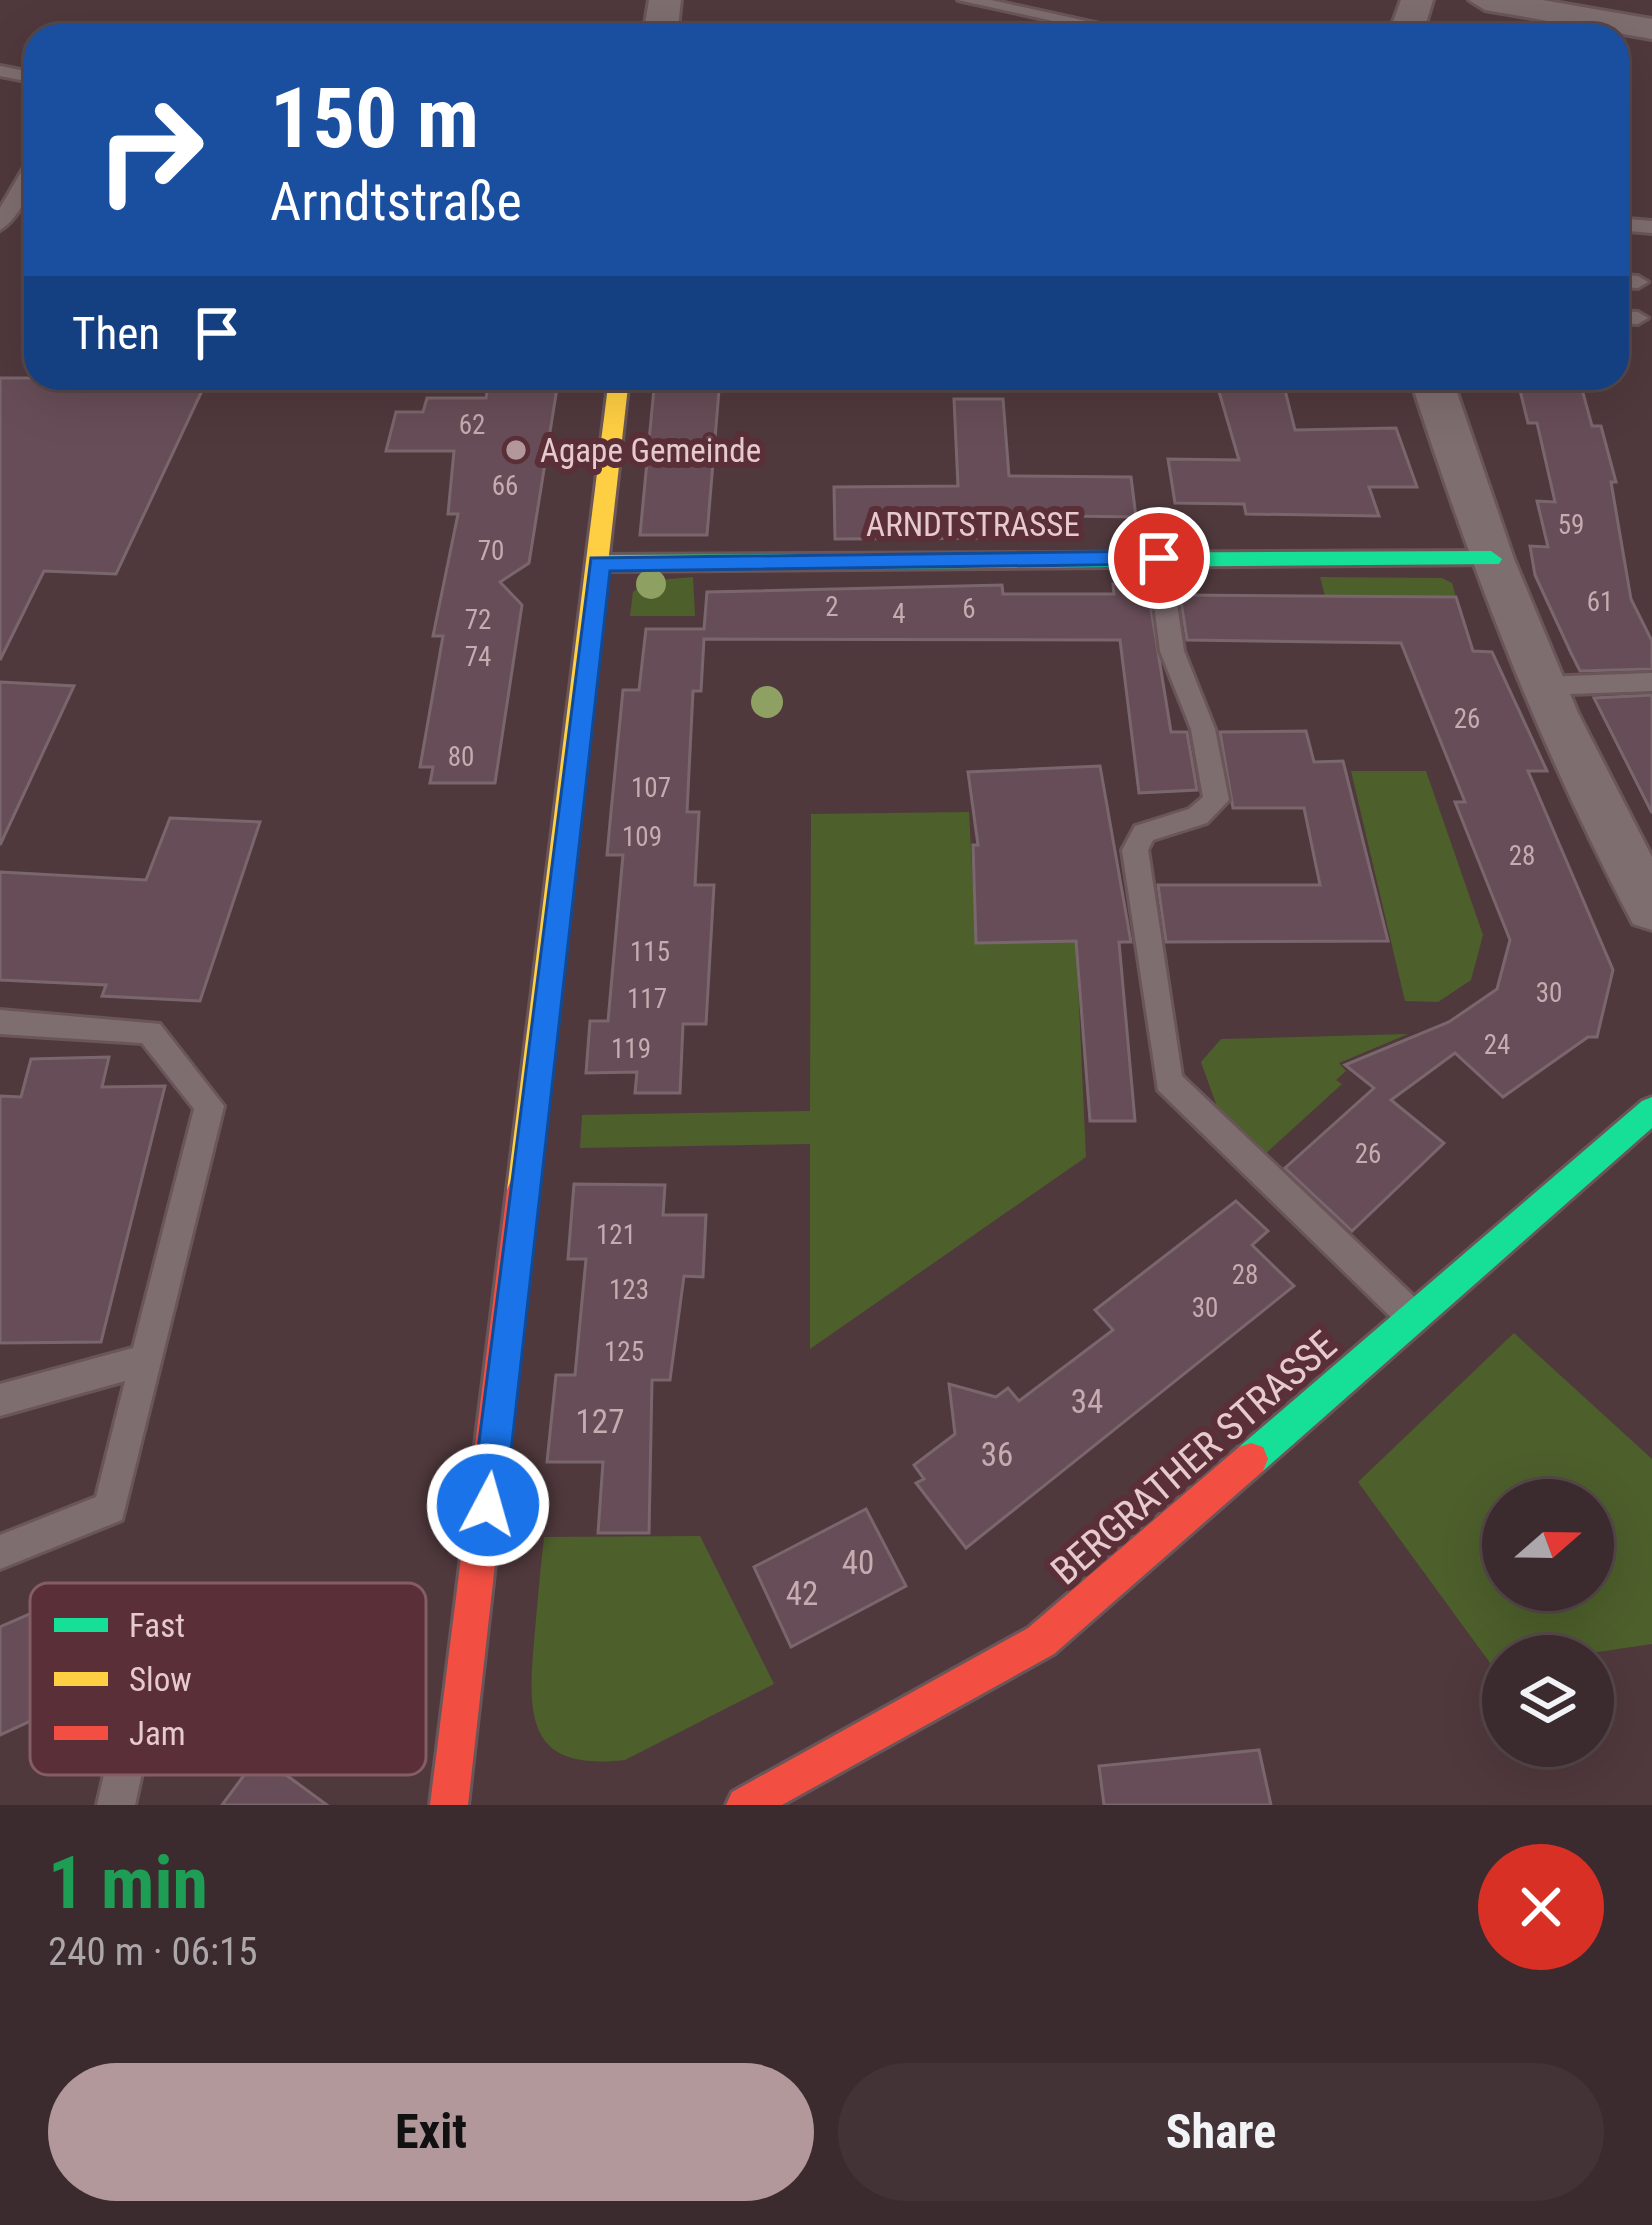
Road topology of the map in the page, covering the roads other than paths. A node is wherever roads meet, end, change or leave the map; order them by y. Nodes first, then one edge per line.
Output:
1 (966, 0) edge
2 (1485, 0) edge
3 (1639, 18) edge
4 (1086, 24) edge
5 (24, 182) edge
6 (0, 224) edge
7 (618, 390) edge
8 (1435, 390) edge
9 (1159, 558) junction
10 (1491, 559) junction
11 (599, 563) junction
12 (1652, 682) edge
13 (1542, 686) junction
14 (1652, 909) edge
15 (0, 1022) edge
16 (1652, 1110) edge
17 (1412, 1316) junction
18 (146, 1360) junction
19 (0, 1400) edge
20 (0, 1552) edge
21 (123, 1775) edge
22 (116, 1805) edge
23 (449, 1805) edge
24 (745, 1805) edge

1 - 4 lane
2 - 3 street
5 - 6 lane
7 - 11 street
8 - 10 street
9 - 10 street, ARNDTSTRASSE
9 - 11 street, ARNDTSTRASSE
9 - 17 lane
10 - 13 street
11 - 23 street
12 - 13 lane
13 - 14 street
15 - 18 lane
16 - 17 street, BERGRATHER STRASSE
17 - 24 street, BERGRATHER STRASSE
18 - 19 lane
18 - 20 lane
21 - 22 lane

